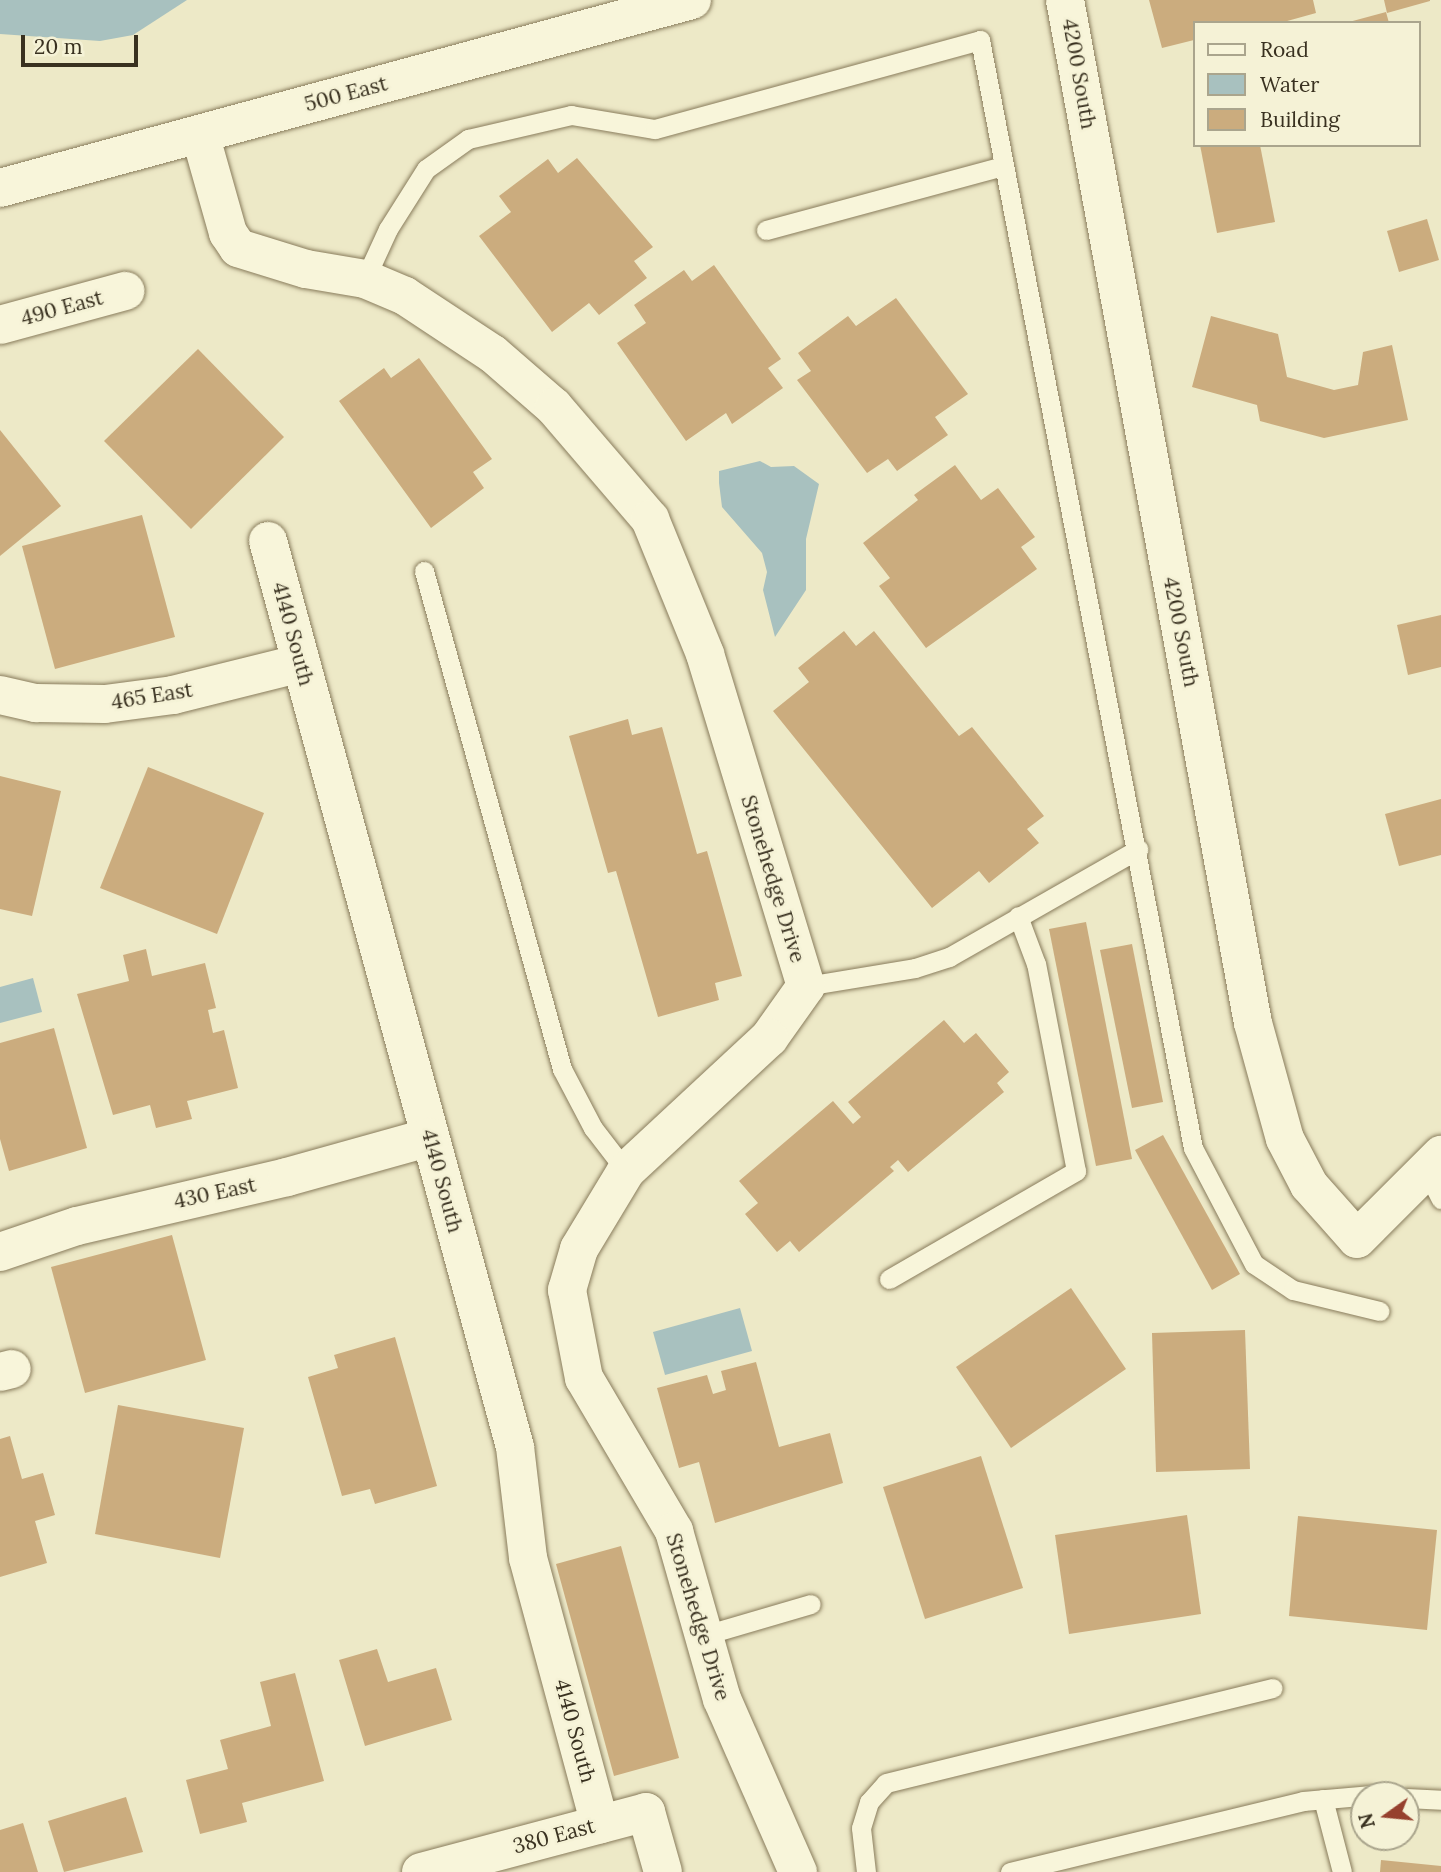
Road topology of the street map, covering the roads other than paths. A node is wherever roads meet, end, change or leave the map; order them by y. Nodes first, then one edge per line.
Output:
1 (690, 0) edge
2 (1065, 0) edge
3 (200, 134) junction
4 (1004, 166) junction
5 (0, 188) edge
6 (766, 230) dead end
7 (365, 279) junction
8 (125, 291) dead end
9 (0, 325) edge
10 (268, 541) dead end
11 (424, 571) dead end
12 (301, 663) junction
13 (0, 695) edge
14 (1138, 849) junction
15 (1018, 916) junction
16 (806, 986) junction
17 (430, 1137) junction
18 (626, 1171) junction
19 (1436, 1174) edge
20 (0, 1252) edge
21 (889, 1279) dead end
22 (1379, 1311) dead end
23 (811, 1604) dead end
24 (705, 1635) junction
25 (1272, 1688) dead end
26 (1350, 1797) edge
27 (1323, 1799) junction
28 (1420, 1799) edge
29 (1441, 1800) edge
30 (600, 1824) junction
31 (421, 1872) edge
32 (663, 1872) edge
33 (798, 1872) edge
34 (866, 1872) edge
35 (1010, 1872) edge
36 (1342, 1872) edge

1 - 3 street, 500 East
2 - 19 street, 4200 South
3 - 5 street, 500 East
3 - 7 street, Stonehedge Drive
4 - 6 lane
4 - 7 lane
4 - 14 lane
7 - 16 street, Stonehedge Drive
8 - 9 street, 490 East
10 - 12 street, 4140 South
11 - 18 lane
12 - 13 street, 465 East
12 - 17 street, 4140 South
14 - 15 lane
14 - 22 lane
15 - 16 lane
15 - 21 lane
16 - 18 street, Stonehedge Drive
17 - 20 street, 430 East
17 - 30 street, 4140 South
18 - 24 street, Stonehedge Drive
23 - 24 lane
24 - 33 street, Stonehedge Drive
25 - 34 lane
26 - 27 lane
27 - 35 lane
27 - 36 lane
28 - 29 lane
30 - 31 street, 380 East
30 - 32 street, 380 East

